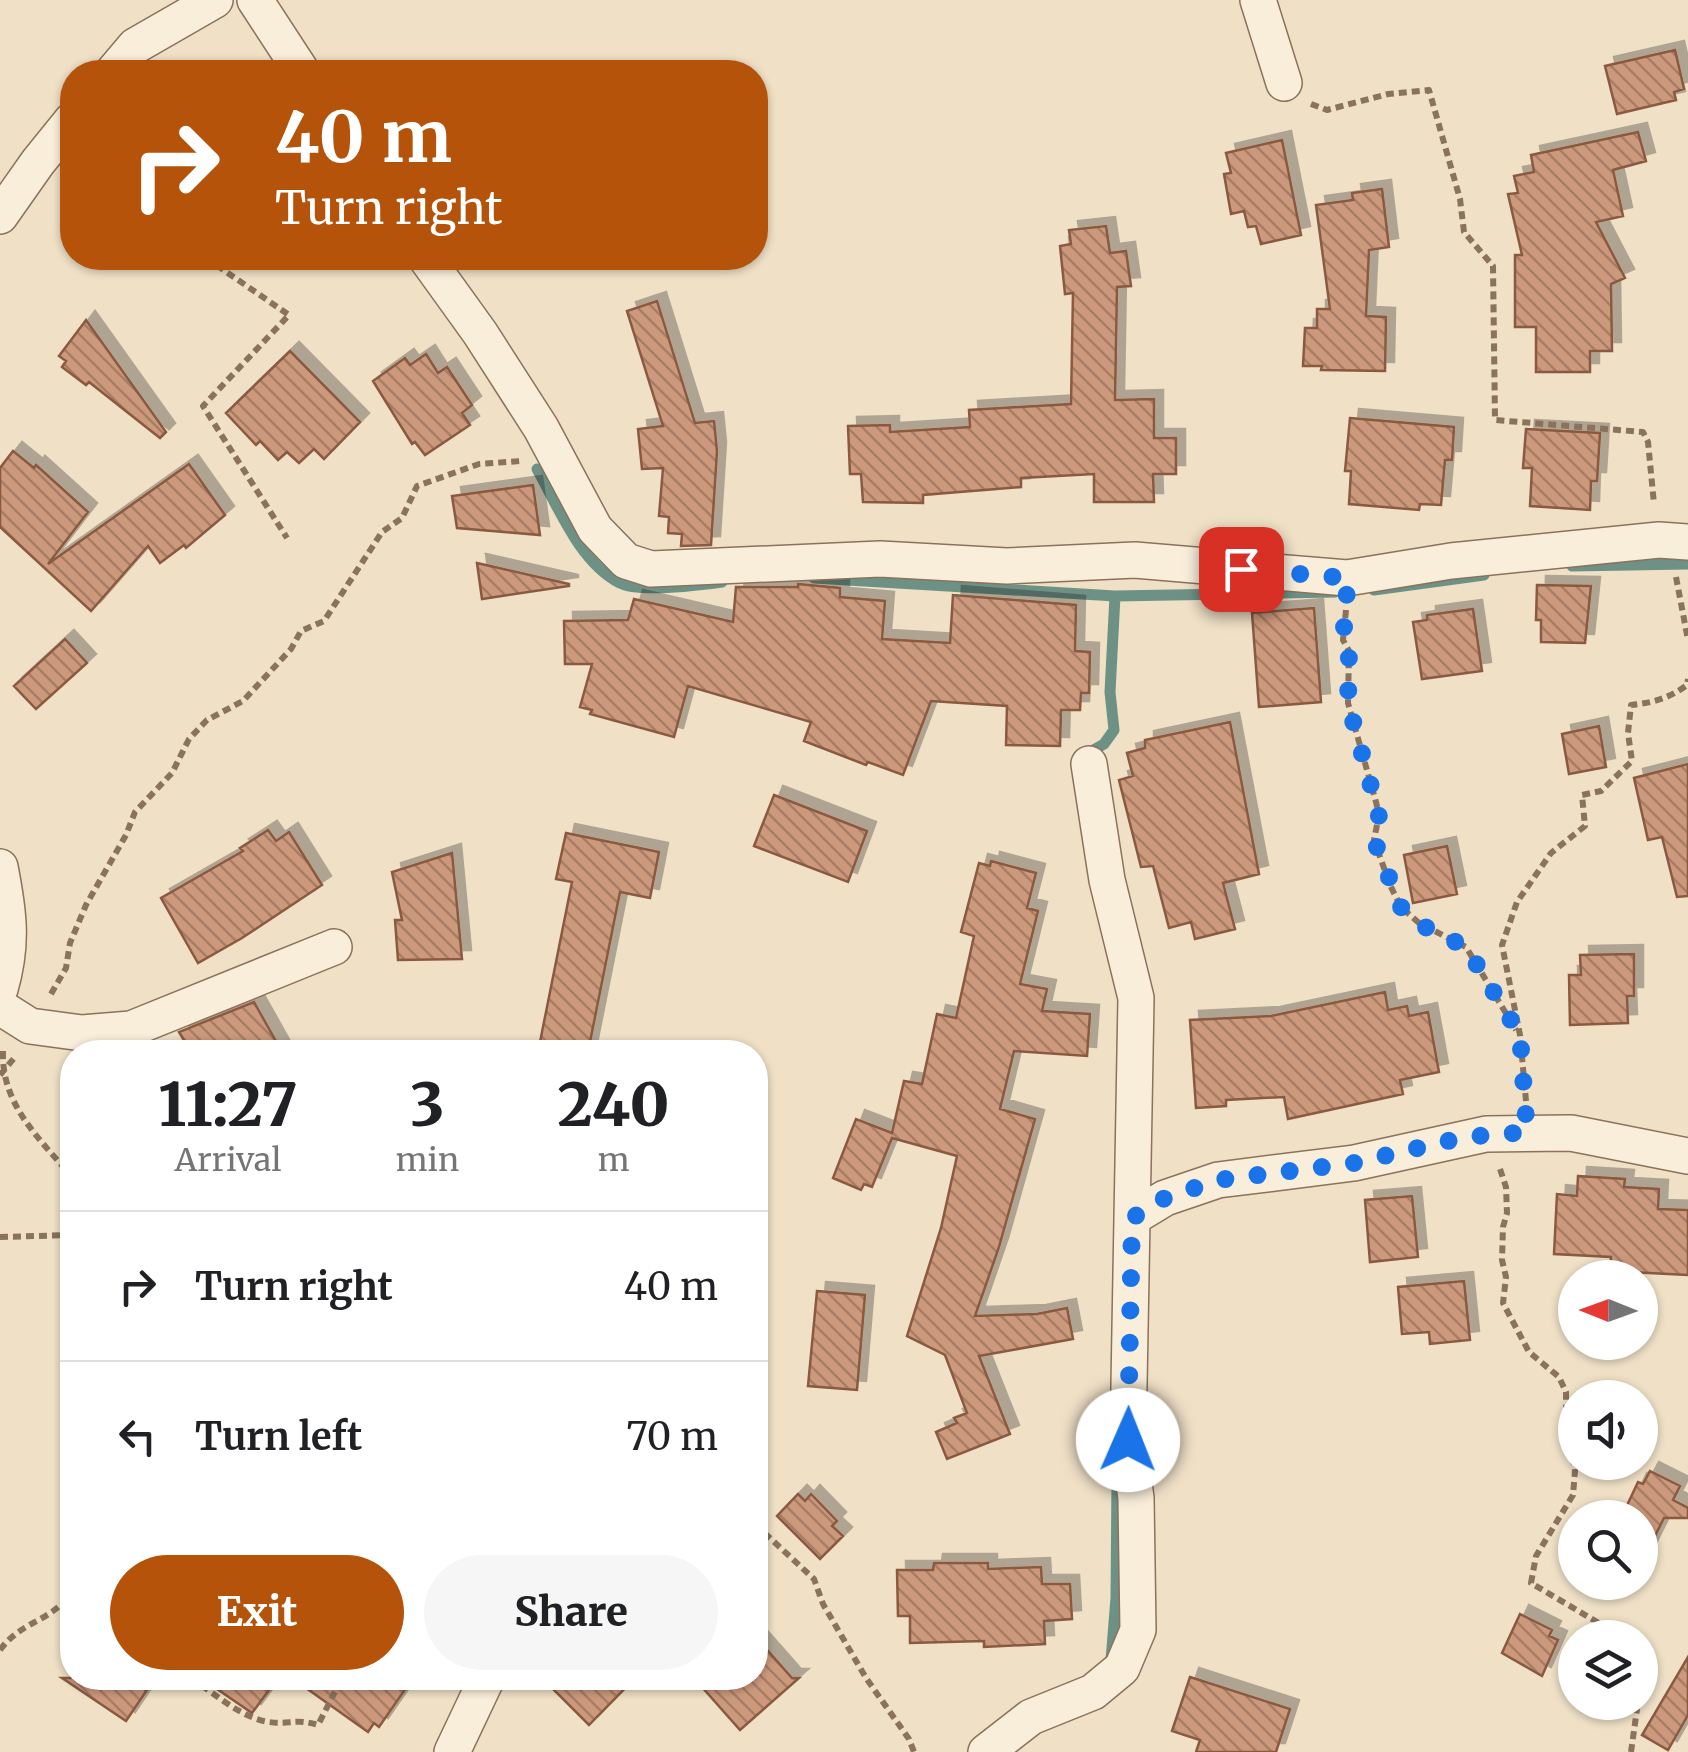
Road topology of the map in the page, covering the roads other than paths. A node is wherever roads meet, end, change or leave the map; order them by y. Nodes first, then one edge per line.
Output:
1 (214, 0) edge
2 (255, 0) edge
3 (1258, 0) edge
4 (123, 60) edge
5 (294, 60) edge
6 (1284, 83) road end
7 (60, 135) edge
8 (0, 216) edge
9 (435, 270) edge
10 (1674, 541) edge
11 (1089, 764) dead end
12 (0, 867) edge
13 (334, 946) dead end
14 (0, 989) edge
15 (0, 1007) edge
16 (1688, 1156) edge
17 (1132, 1218) junction
18 (480, 1690) edge
19 (452, 1752) edge
20 (986, 1752) edge

1 - 4 street
2 - 5 street
3 - 6 street
7 - 8 street
9 - 10 street
11 - 17 street
12 - 14 street
13 - 15 street
16 - 17 street
17 - 20 street
18 - 19 street

